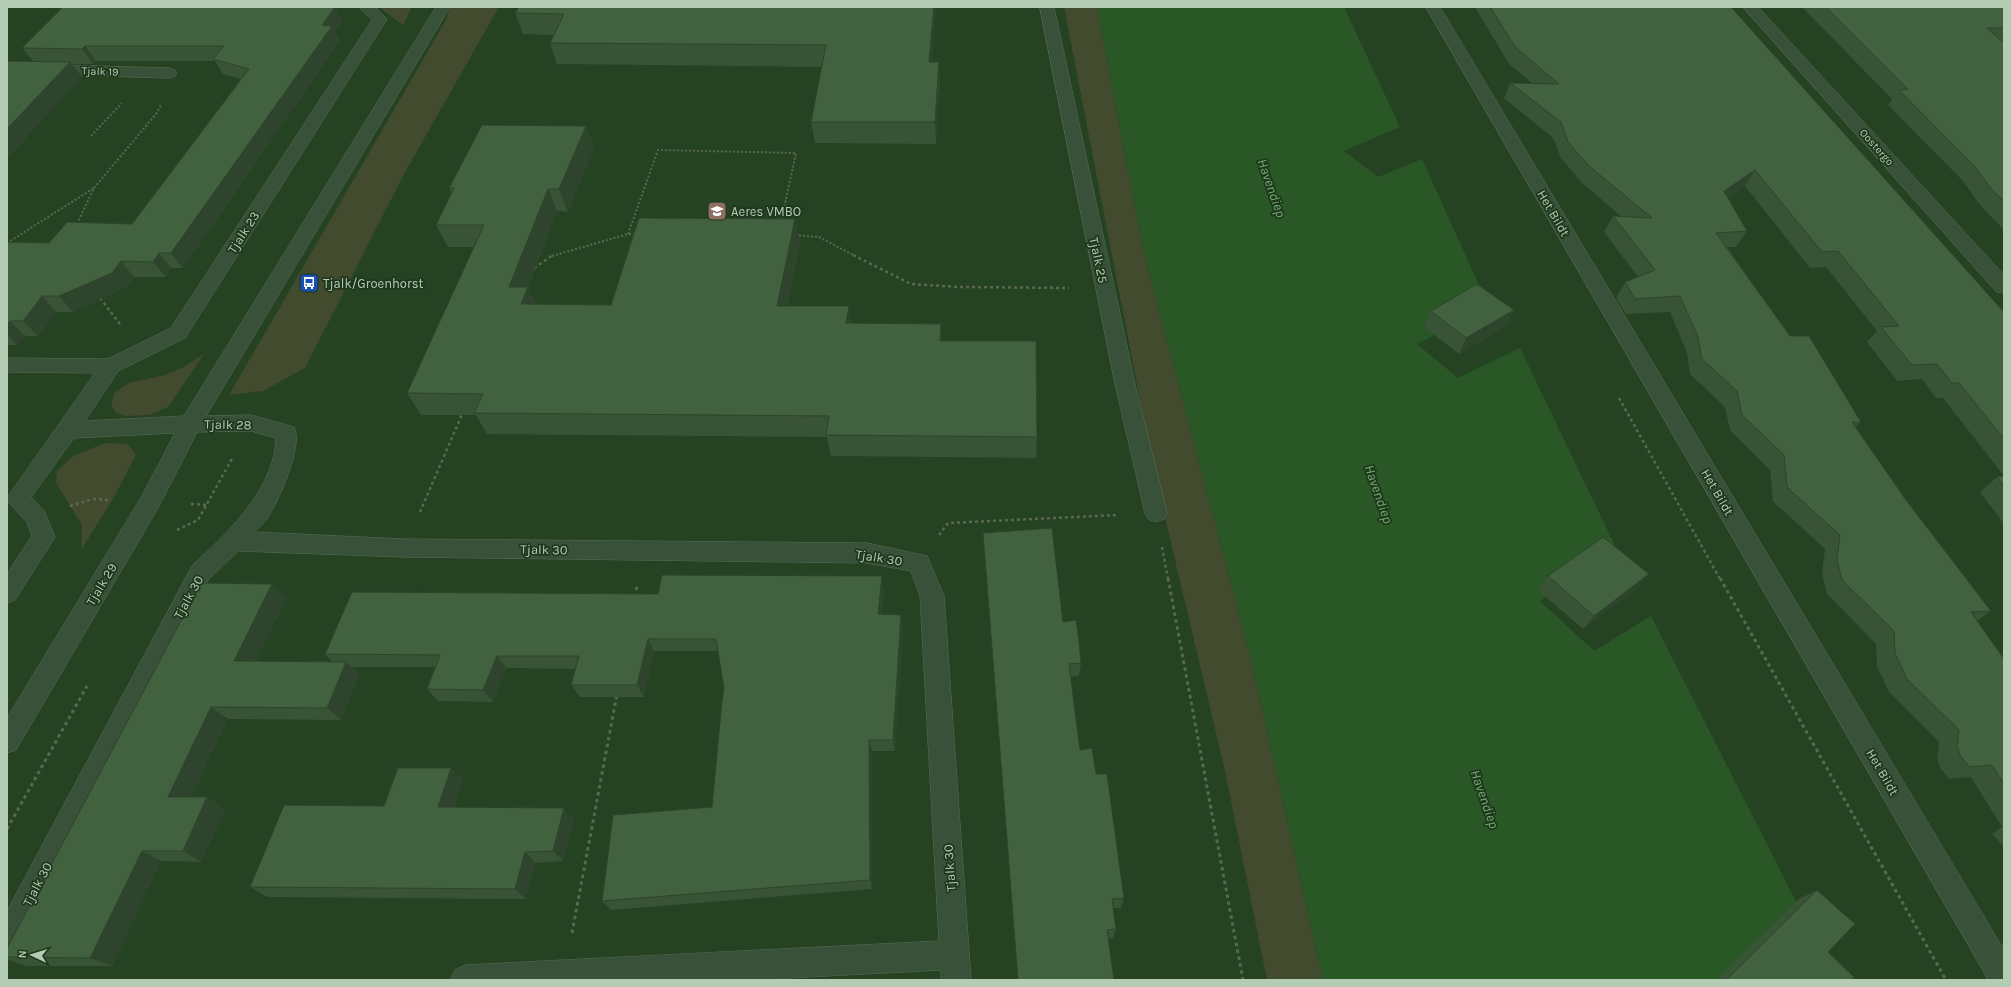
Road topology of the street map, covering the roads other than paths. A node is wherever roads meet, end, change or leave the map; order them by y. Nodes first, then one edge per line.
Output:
1 (366, 7) edge
2 (443, 7) edge
3 (1047, 7) edge
4 (1433, 7) edge
5 (1750, 7) edge
6 (169, 73) road end
7 (7, 74) edge
8 (2004, 287) edge
9 (7, 365) edge
10 (111, 366) junction
11 (190, 424) junction
12 (68, 430) junction
13 (12, 498) edge
14 (1156, 513) road end
15 (233, 541) junction
16 (7, 593) edge
17 (7, 741) edge
18 (7, 940) edge
19 (955, 968) edge
20 (552, 976) edge
21 (2004, 978) edge
22 (465, 980) edge

1 - 10 street, Tjalk 23
2 - 11 street
3 - 14 street, Tjalk 25
4 - 21 street, Het Bildt
5 - 8 street, Oostergo
6 - 7 street, Tjalk 19
9 - 10 street
10 - 12 street, Tjalk 23
11 - 12 street, Tjalk 28
11 - 15 street, Tjalk 28
11 - 17 street, Tjalk 29
12 - 13 street
13 - 16 street
15 - 18 street, Tjalk 30
15 - 19 street, Tjalk 30
19 - 20 street, Tjalk 30
20 - 22 street, Tjalk 30

